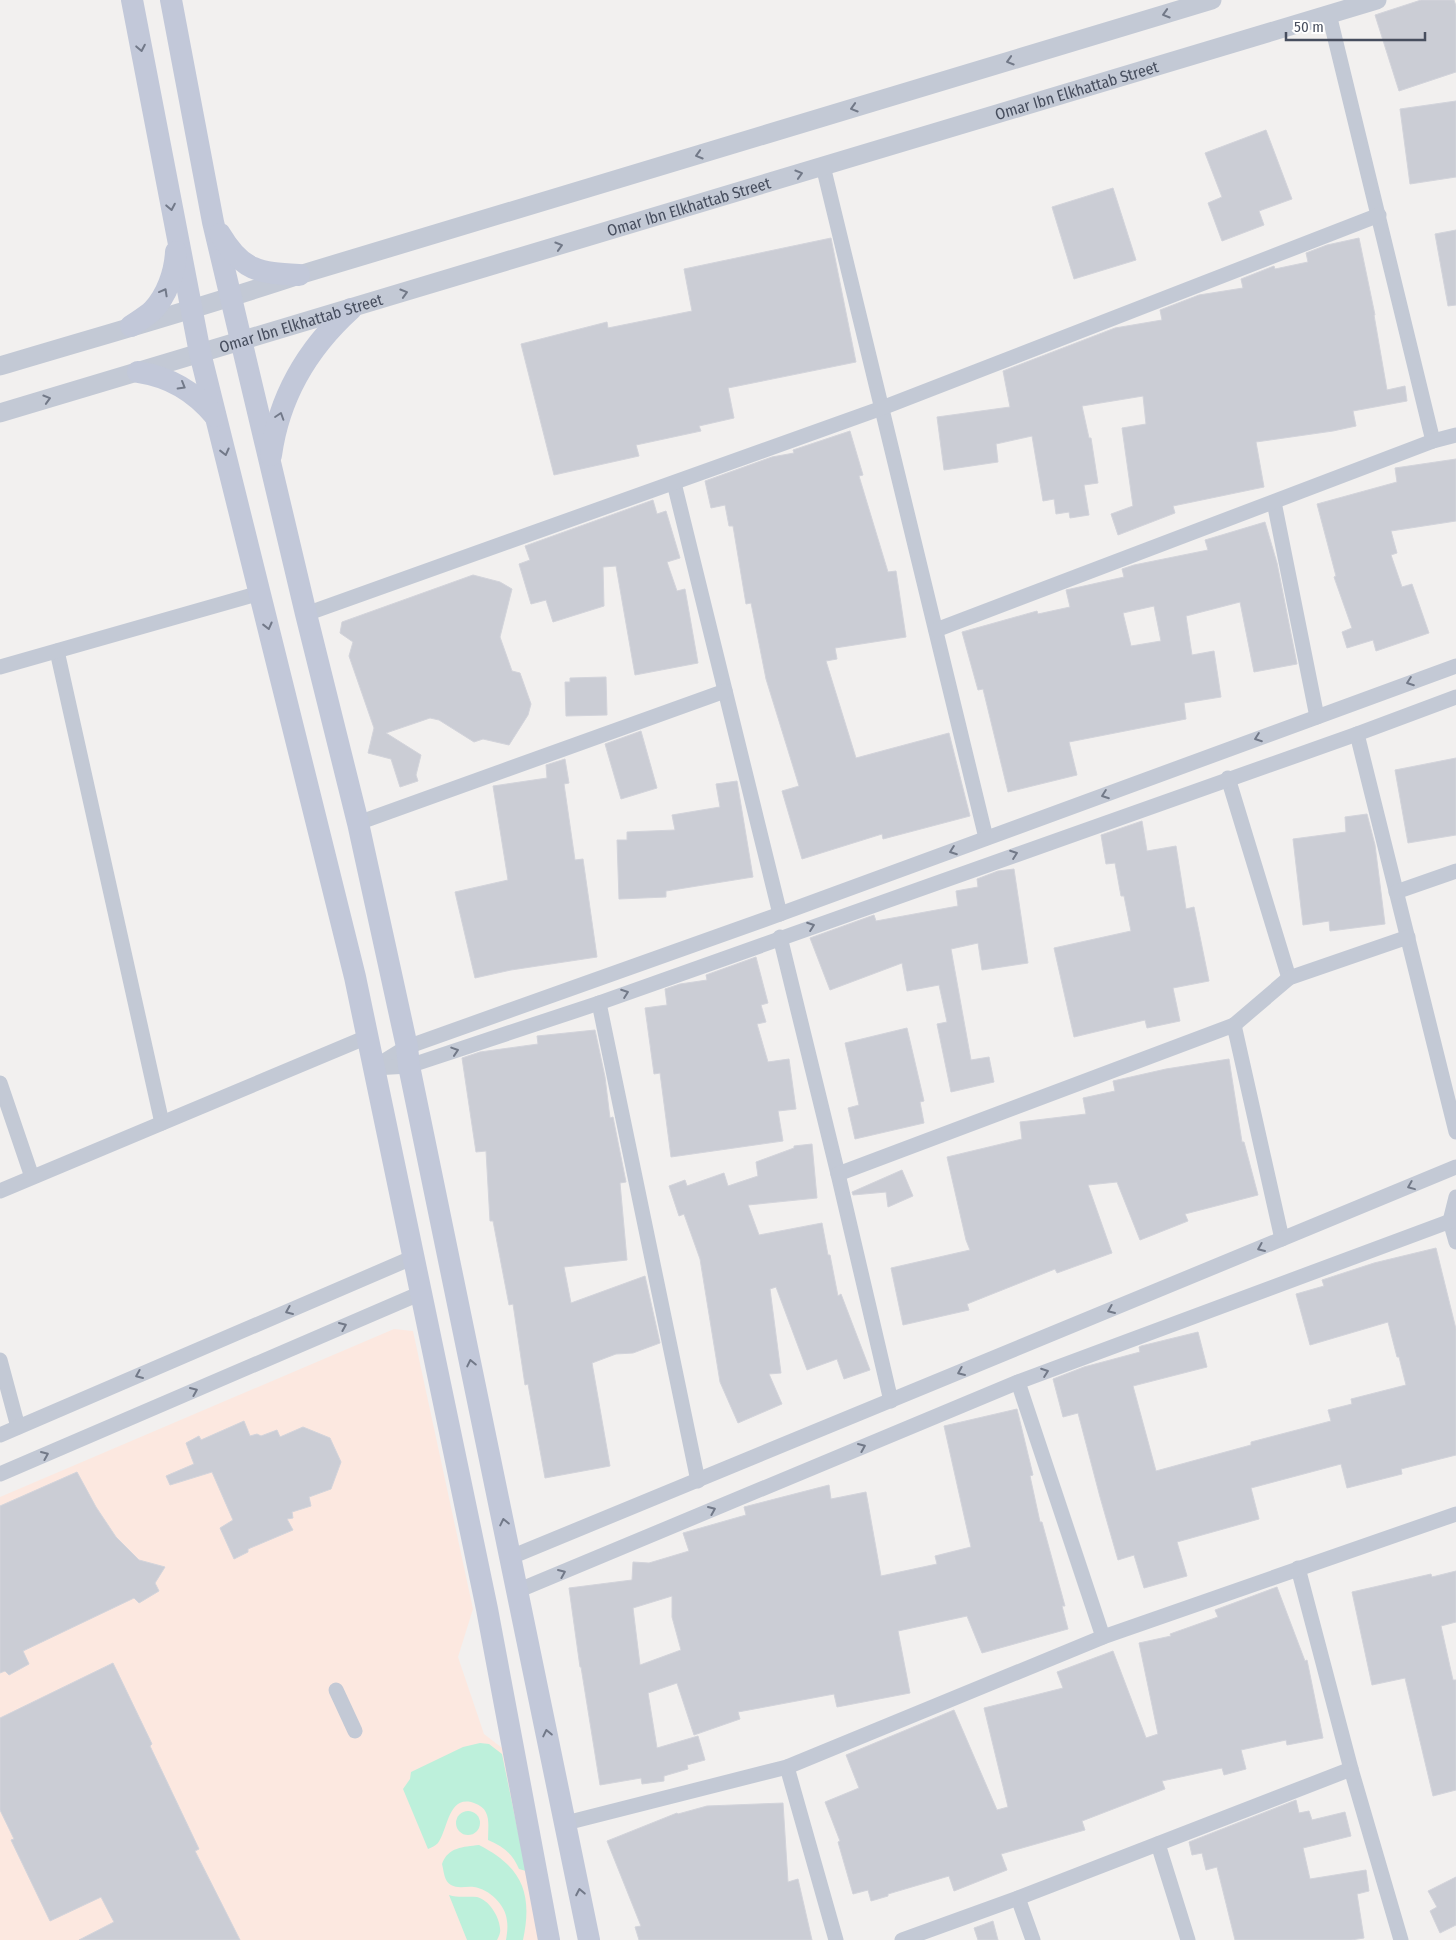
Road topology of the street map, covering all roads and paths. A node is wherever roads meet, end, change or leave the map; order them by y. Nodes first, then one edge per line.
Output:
1 (132, 0) edge
2 (172, 0) edge
3 (1212, 0) edge
4 (1377, 0) edge
5 (1329, 14) junction
6 (823, 166) junction
7 (1379, 215) junction
8 (213, 222) junction
9 (177, 238) junction
10 (299, 276) junction
11 (230, 298) junction
12 (191, 308) junction
13 (351, 308) junction
14 (131, 326) junction
15 (241, 342) junction
16 (200, 353) junction
17 (0, 366) edge
18 (138, 372) junction
19 (882, 408) junction
20 (0, 413) edge
21 (216, 417) junction
22 (1456, 435) edge
23 (1433, 441) junction
24 (270, 464) junction
25 (674, 483) junction
26 (1274, 502) junction
27 (260, 593) junction
28 (306, 614) junction
29 (936, 630) junction
30 (57, 650) junction
31 (1456, 666) edge
32 (0, 667) edge
33 (724, 691) junction
34 (1456, 696) edge
35 (1317, 717) junction
36 (1357, 734) junction
37 (1228, 778) junction
38 (358, 822) junction
39 (986, 838) junction
40 (1456, 871) edge
41 (1396, 892) junction
42 (780, 914) junction
43 (780, 937) junction
44 (1408, 937) junction
45 (383, 940) junction
46 (348, 950) junction
47 (1289, 978) junction
48 (598, 1003) junction
49 (1234, 1025) junction
50 (368, 1037) junction
51 (408, 1056) junction
52 (373, 1068) junction
53 (0, 1083) edge
54 (162, 1123) junction
55 (1456, 1132) edge
56 (1456, 1167) edge
57 (838, 1174) junction
58 (32, 1177) junction
59 (0, 1191) edge
60 (1456, 1197) edge
61 (1453, 1220) edge
62 (1282, 1239) junction
63 (1456, 1242) edge
64 (414, 1257) junction
65 (421, 1293) junction
66 (0, 1360) edge
67 (1018, 1382) junction
68 (891, 1401) junction
69 (18, 1427) junction
70 (0, 1435) edge
71 (0, 1474) edge
72 (698, 1481) junction
73 (1456, 1514) edge
74 (511, 1557) junction
75 (1298, 1568) junction
76 (517, 1591) junction
77 (1103, 1637) junction
78 (336, 1690) dead end
79 (355, 1732) dead end
80 (787, 1767) junction
81 (1351, 1769) junction
82 (566, 1823) junction
83 (1158, 1844) junction
84 (1018, 1898) junction
85 (549, 1940) edge
86 (589, 1940) edge
87 (836, 1940) edge
88 (902, 1940) edge
89 (1033, 1940) edge
90 (1188, 1940) edge
91 (1401, 1940) edge

1 -> 9 main road
2 - 8 main road
3 -> 10 street
4 - 5 street, Omar Ibn Elkhattab Street
5 - 6 street, Omar Ibn Elkhattab Street
5 - 7 street
13 -> 6 street, Omar Ibn Elkhattab Street
6 - 19 street
7 - 19 street
7 - 23 street
8 - 10 main road
8 - 11 main road
9 - 12 main road
14 -> 9 main road
10 - 11 street
11 - 12 street
11 - 15 main road
12 - 14 street
12 - 16 main road
13 - 15 street, Omar Ibn Elkhattab Street
24 -> 13 main road
14 - 17 street
15 - 16 street, Omar Ibn Elkhattab Street
15 - 24 main road
16 - 18 street, Omar Ibn Elkhattab Street
16 - 21 main road
20 -> 18 street, Omar Ibn Elkhattab Street
18 -> 21 main road
19 - 25 street
19 - 29 street
21 -> 27 main road
22 - 23 street
23 - 26 street
24 - 28 main road
25 - 28 street
25 - 33 street
26 - 29 street
26 - 35 street
27 - 30 street
27 -> 46 main road
28 - 38 main road
29 - 39 street
30 - 32 street
30 - 54 street
31 -> 35 street
33 - 38 street
33 - 42 street
34 - 36 street
35 -> 39 street
36 - 37 street
36 - 41 street
43 -> 37 street
37 - 47 street
38 - 45 main road
39 -> 42 street
40 - 41 street
41 - 44 street
42 - 51 street
48 -> 43 street
43 - 57 street
44 - 47 street
44 - 55 street
45 - 46 main road
45 - 51 main road
46 - 50 main road
47 - 49 street
51 -> 48 street
48 - 72 street
49 - 57 street
49 - 62 street
50 - 52 main road
50 - 54 street
51 - 52 street
74 -> 51 main road
52 - 64 main road
53 - 58 street
54 - 58 street
56 -> 62 street
57 - 68 street
58 - 59 street
60 - 61 street
61 - 63 street
67 -> 61 street
62 -> 68 street
64 - 65 main road
64 -> 69 street
71 -> 65 street
65 - 85 main road
66 - 69 street
76 -> 67 street
67 - 77 street
68 - 72 street
69 - 70 street
72 - 74 street
73 - 75 street
74 - 76 main road
75 - 77 street
75 - 81 street
82 -> 76 main road
77 - 80 street
78 - 79 street
80 - 82 street
80 - 87 street
81 - 83 street
81 - 91 street
86 -> 82 main road
83 - 84 street
83 - 90 street
84 - 88 street
84 - 89 street

